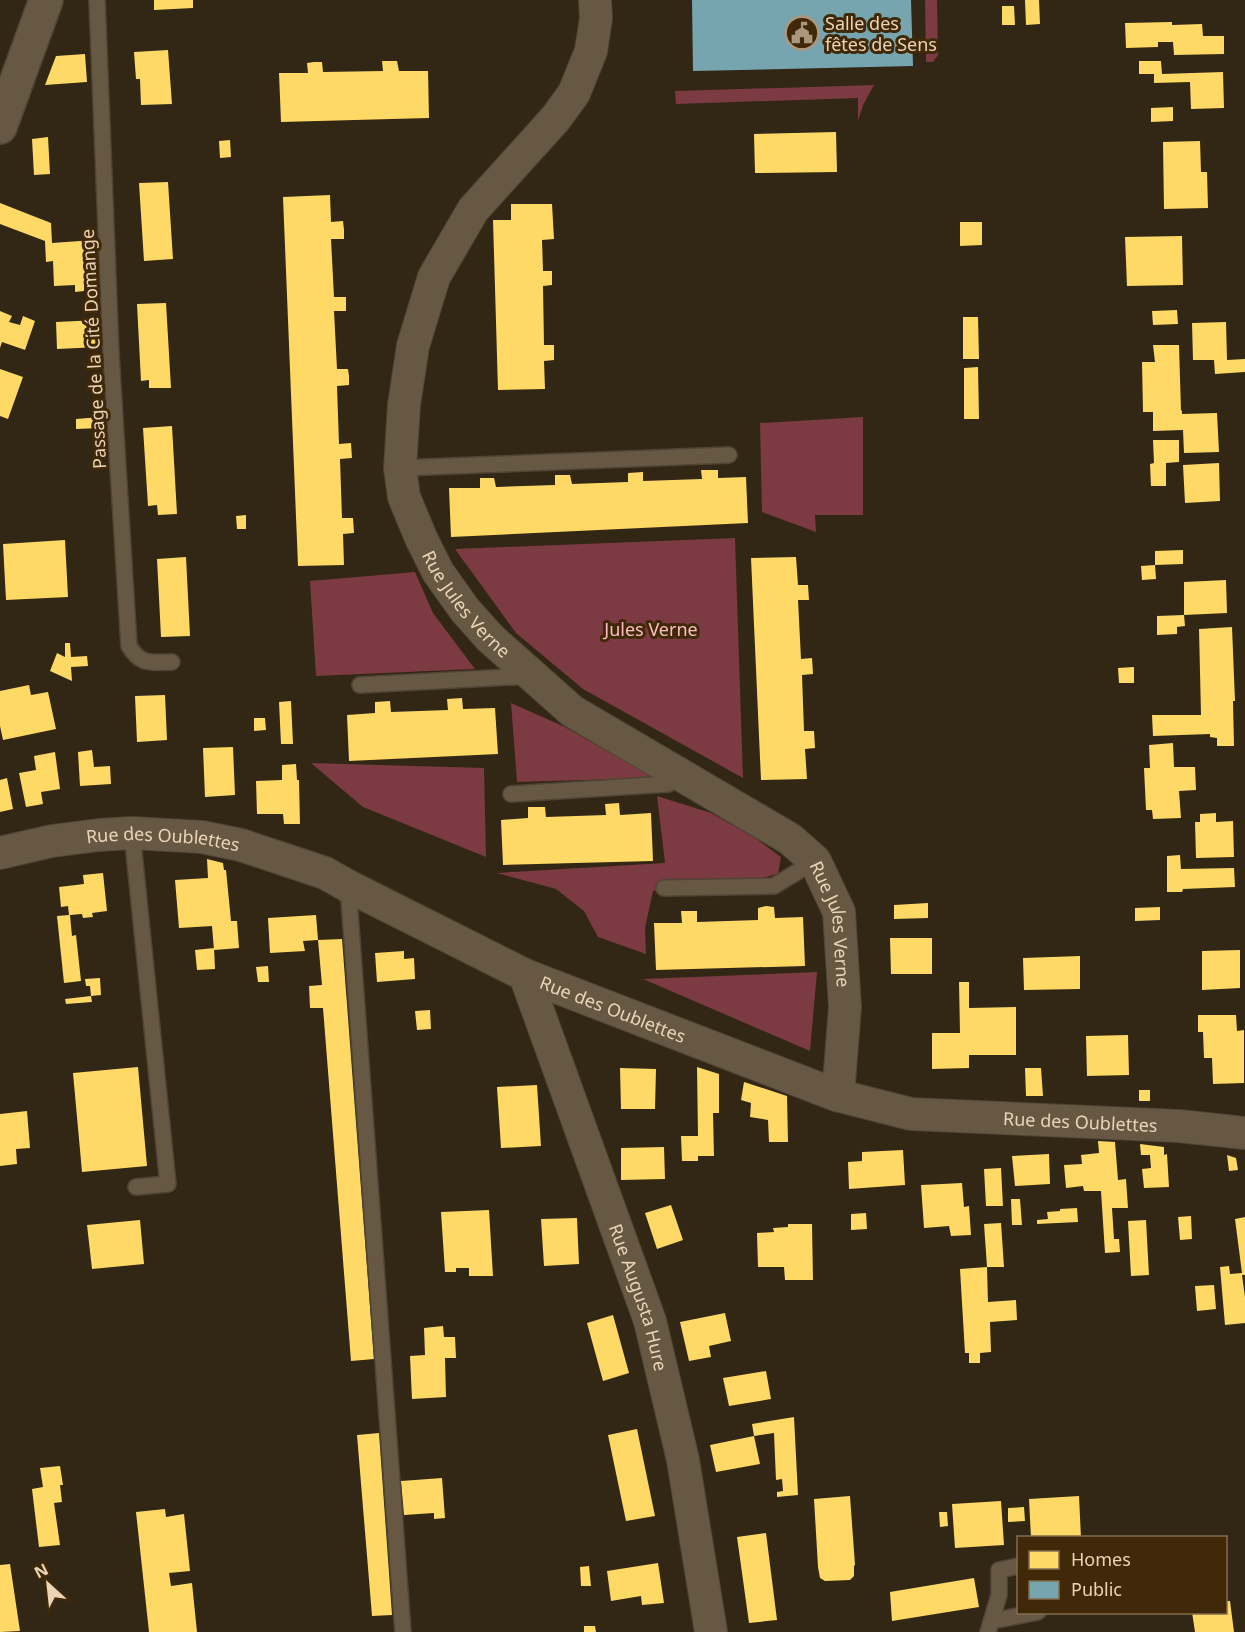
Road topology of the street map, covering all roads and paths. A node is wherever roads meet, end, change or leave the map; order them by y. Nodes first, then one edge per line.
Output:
1 (46, 0) edge
2 (97, 0) edge
3 (595, 0) edge
4 (0, 127) edge
5 (729, 455) dead end
6 (400, 468) junction
7 (172, 662) dead end
8 (533, 676) junction
9 (360, 685) dead end
10 (680, 774) junction
11 (511, 794) dead end
12 (132, 833) junction
13 (0, 854) edge
14 (815, 861) junction
15 (348, 886) junction
16 (664, 888) dead end
17 (525, 975) junction
18 (838, 1095) junction
19 (1245, 1133) edge
20 (136, 1187) dead end
21 (1017, 1566) edge
22 (1031, 1614) edge
23 (990, 1626) edge
24 (403, 1632) edge
25 (711, 1632) edge

1 - 4 main road
2 - 7 lane, Passage de la Cité Domange
3 - 6 street, Rue Jules Verne
5 - 6 lane
6 - 8 street, Rue Jules Verne
8 - 9 lane
8 - 10 street, Rue Jules Verne
10 - 11 lane
10 - 14 street, Rue Jules Verne
12 - 13 street, Rue des Oublettes
12 - 15 street, Rue des Oublettes
12 - 20 lane
14 - 16 lane
14 - 18 street, Rue Jules Verne
15 - 17 street, Rue des Oublettes
15 - 24 lane
17 - 18 street, Rue des Oublettes
17 - 25 street, Rue Augusta Hure
18 - 19 street, Rue des Oublettes
21 - 23 lane
22 - 23 lane

